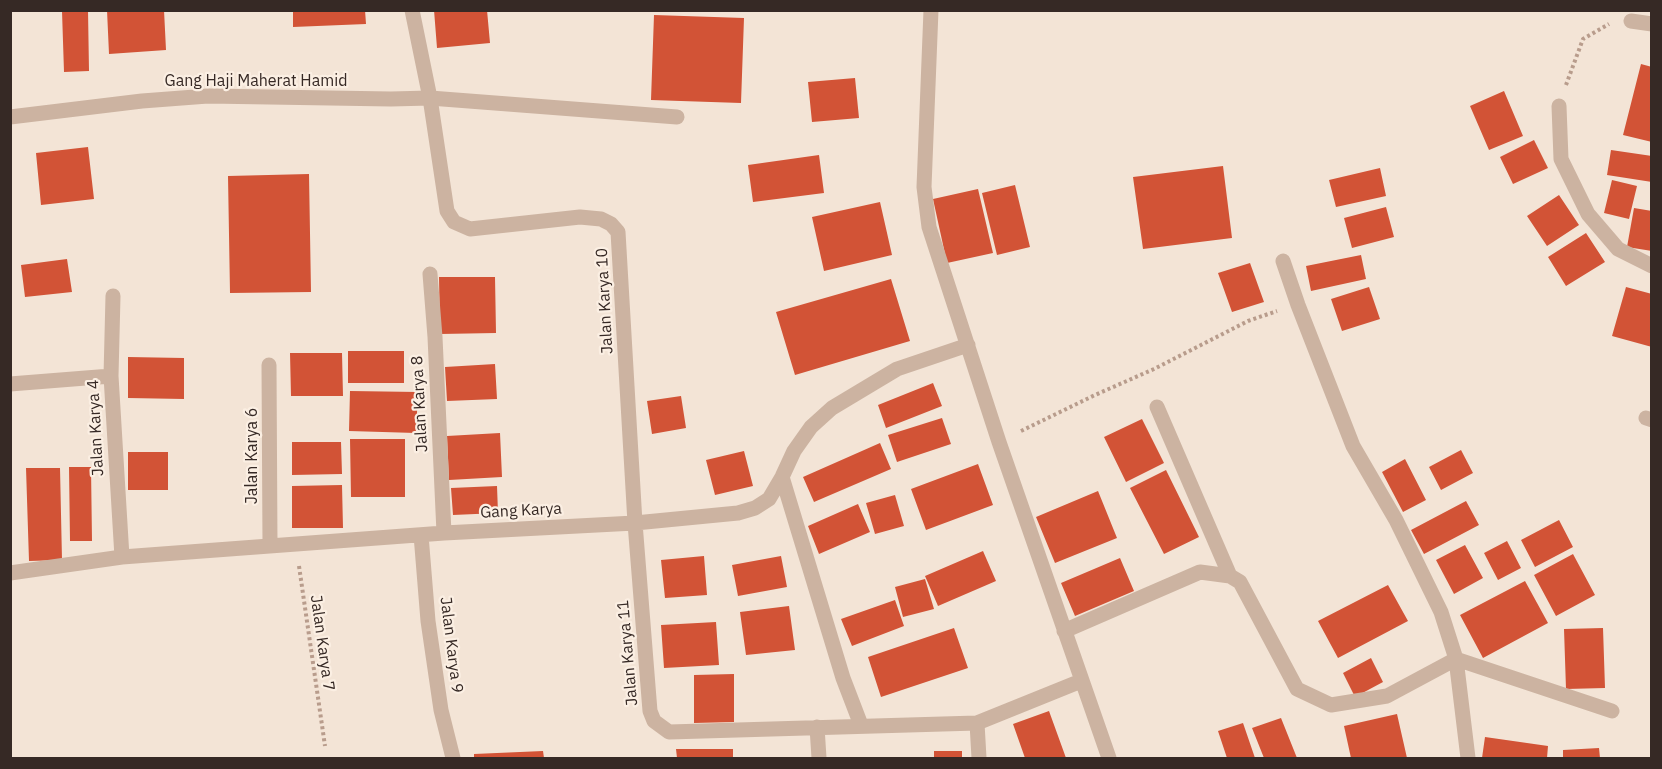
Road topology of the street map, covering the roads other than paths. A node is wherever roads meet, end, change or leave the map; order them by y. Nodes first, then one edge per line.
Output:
1 (412, 10) edge
2 (931, 10) edge
3 (1630, 21) road end
4 (1652, 24) edge
5 (430, 98) junction
6 (1558, 106) road end
7 (10, 117) edge
8 (677, 117) dead end
9 (1283, 261) dead end
10 (1652, 266) edge
11 (430, 274) dead end
12 (113, 296) dead end
13 (968, 345) junction
14 (269, 365) dead end
15 (111, 376) junction
16 (10, 384) edge
17 (1157, 407) dead end
18 (782, 477) junction
19 (635, 523) junction
20 (444, 533) junction
21 (421, 535) junction
22 (270, 546) junction
23 (122, 557) junction
24 (10, 573) edge
25 (1230, 576) junction
26 (1064, 631) junction
27 (1456, 659) junction
28 (1081, 681) junction
29 (1612, 711) dead end
30 (977, 723) junction
31 (861, 725) junction
32 (817, 727) junction
33 (453, 759) edge
34 (819, 759) edge
35 (980, 759) edge
36 (1109, 759) edge
37 (1468, 759) edge

1 - 5 street, Jalan Karya 10
2 - 13 street
3 - 4 street
5 - 7 street, Gang Haji Maherat Hamid
5 - 8 street, Gang Haji Maherat Hamid
5 - 19 street, Jalan Karya 10
6 - 10 street
9 - 27 street
11 - 20 street, Jalan Karya 8
12 - 15 street, Jalan Karya 4
13 - 18 street, Gang Karya
13 - 26 street
14 - 22 street, Jalan Karya 6
15 - 16 street
15 - 23 street, Jalan Karya 4
17 - 25 street
18 - 19 street, Gang Karya
18 - 31 street
19 - 20 street, Gang Karya
19 - 32 street, Jalan Karya 11
20 - 21 street, Gang Karya
21 - 22 street, Gang Karya
21 - 33 street, Jalan Karya 9
22 - 23 street, Gang Karya
23 - 24 street, Gang Karya
25 - 26 street
25 - 27 street
26 - 28 street
27 - 29 street
27 - 37 street
28 - 30 street
28 - 36 street
30 - 31 street, Jalan Karya 11
30 - 35 street
31 - 32 street, Jalan Karya 11
32 - 34 street

